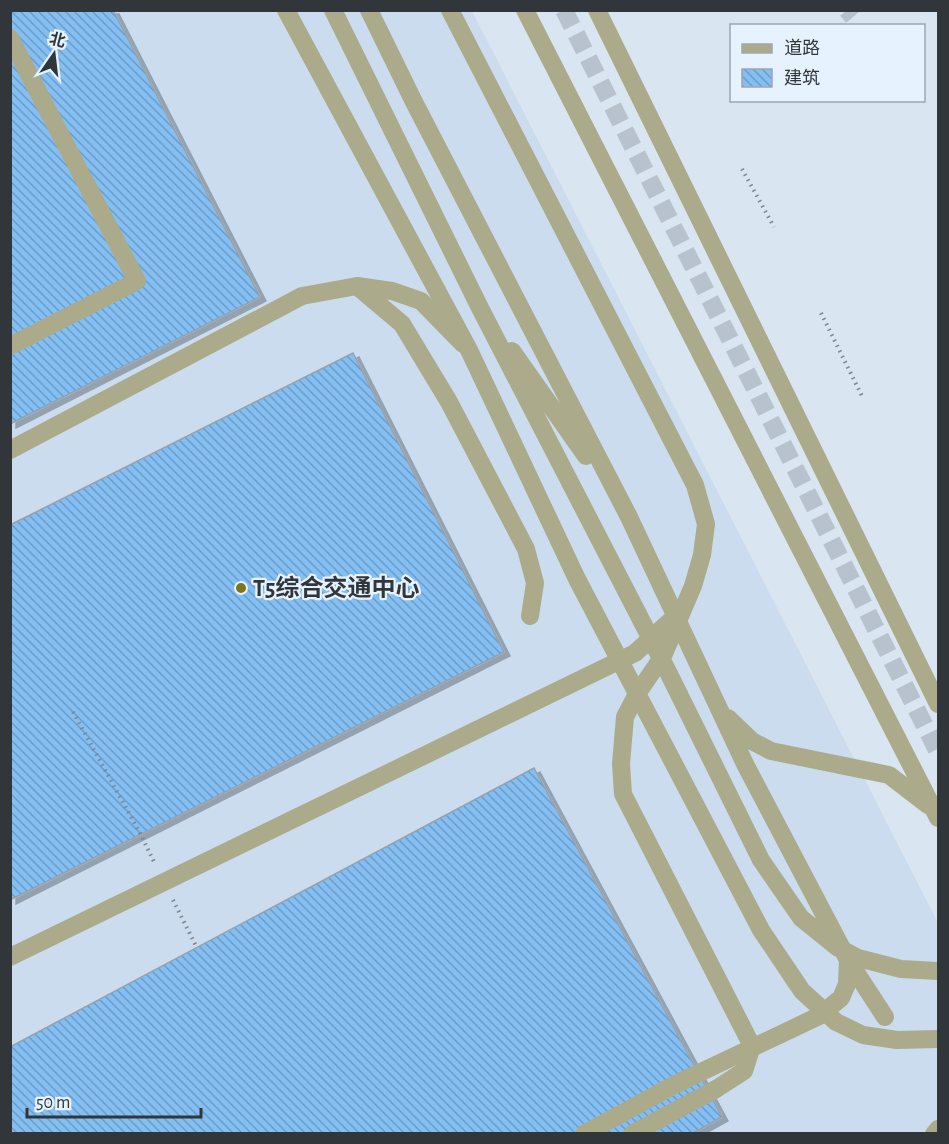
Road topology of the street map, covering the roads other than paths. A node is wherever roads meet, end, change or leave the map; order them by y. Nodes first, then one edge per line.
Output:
1 (286, 10) edge
2 (333, 10) edge
3 (369, 10) edge
4 (450, 10) edge
5 (525, 10) edge
6 (597, 10) edge
7 (10, 38) edge
8 (357, 286) junction
9 (479, 306) junction
10 (10, 346) edge
11 (469, 350) junction
12 (10, 450) edge
13 (629, 517) junction
14 (684, 609) junction
15 (530, 616) dead end
16 (939, 704) edge
17 (718, 708) junction
18 (936, 814) edge
19 (10, 957) edge
20 (848, 960) junction
21 (939, 971) edge
22 (885, 1017) dead end
23 (939, 1039) edge
24 (939, 1129) edge
25 (584, 1134) edge
26 (632, 1134) edge
27 (934, 1134) edge

1 - 11 street, bridge
2 - 9 street
3 - 13 street
4 - 14 street, bridge
5 - 18 street
6 - 16 street
7 - 10 street
8 - 11 street
8 - 12 street
8 - 15 street
9 - 13 street
9 - 21 street, bridge
11 - 23 street, bridge
13 - 17 street
14 - 19 street, bridge
14 - 26 street, bridge
17 - 18 street
17 - 20 street
20 - 22 street
20 - 25 street
24 - 27 street

